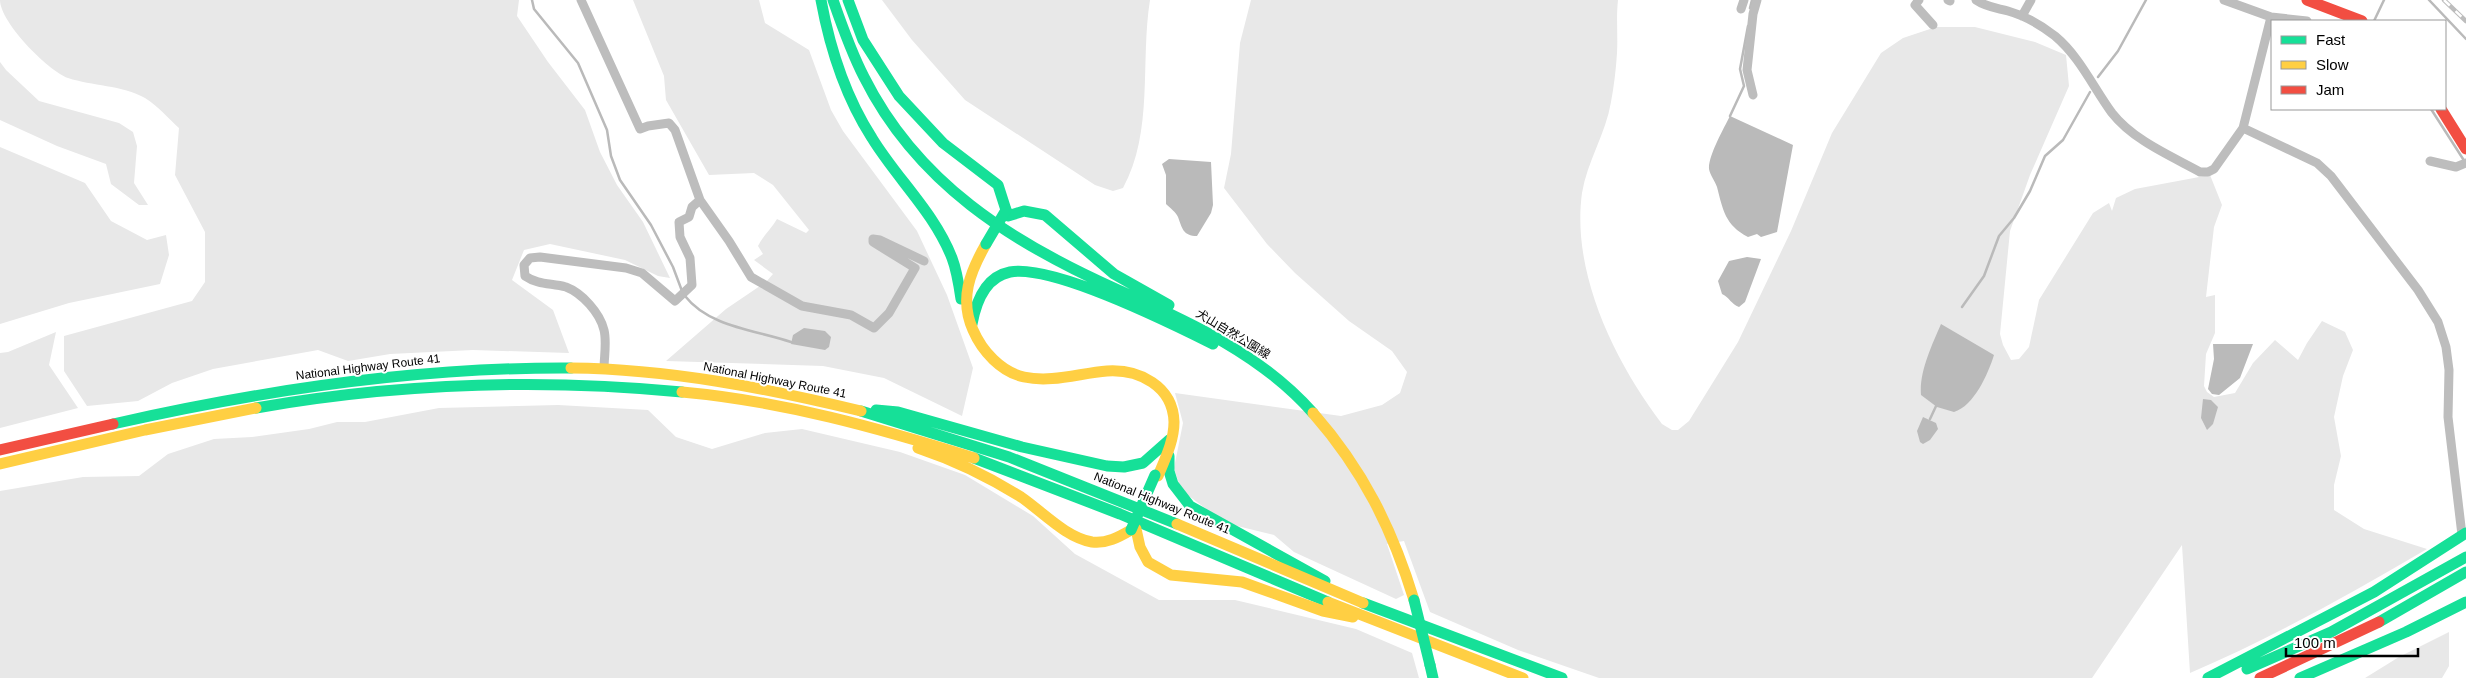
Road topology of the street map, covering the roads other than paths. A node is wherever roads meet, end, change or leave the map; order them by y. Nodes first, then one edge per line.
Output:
1 (581, 0) edge
2 (821, 0) edge
3 (833, 0) edge
4 (848, 0) edge
5 (1758, 0) edge
6 (1919, 0) edge
7 (1976, 0) edge
8 (2031, 0) edge
9 (2224, 0) edge
10 (2307, 0) edge
11 (2022, 16) junction
12 (2271, 17) junction
13 (2298, 20) edge
14 (2358, 20) edge
15 (1932, 24) dead end
16 (1753, 95) dead end
17 (2442, 110) edge
18 (2243, 128) junction
19 (2466, 149) edge
20 (2430, 160) dead end
21 (2465, 164) edge
22 (700, 200) junction
23 (1007, 213) junction
24 (924, 261) dead end
25 (967, 313) junction
26 (971, 329) junction
27 (1250, 357) junction
28 (604, 369) junction
29 (842, 406) junction
30 (838, 418) junction
31 (1172, 437) junction
32 (0, 450) edge
33 (0, 464) edge
34 (1134, 530) junction
35 (2465, 533) edge
36 (2465, 552) edge
37 (2466, 572) edge
38 (2466, 602) edge
39 (1363, 603) junction
40 (1372, 621) junction
41 (1433, 678) edge
42 (1523, 678) edge
43 (1562, 678) edge
44 (2208, 678) edge
45 (2222, 678) edge
46 (2260, 678) edge
47 (2300, 678) edge

1 - 22 street
2 - 25 main road
3 - 27 main road, 犬山自然公園線
4 - 23 main road
5 - 16 street
6 - 15 street
7 - 11 street
8 - 11 street
9 - 12 street
10 - 14 main road
11 - 18 street
12 - 13 street
12 - 18 street
17 - 19 main road
18 - 35 street
20 - 21 street
22 - 24 street
22 - 28 street
23 - 25 main road, bridge
23 - 27 main road
25 - 26 main road
26 - 27 main road
26 - 31 main road
27 - 41 main road, 犬山自然公園線, bridge
28 - 29 main road, National Highway Route 41
28 - 32 main road, National Highway Route 41
29 - 31 main road
29 - 39 main road, National Highway Route 41
30 - 33 main road, National Highway Route 41
30 - 34 main road
30 - 40 main road, National Highway Route 41
31 - 34 main road, bridge
31 - 39 main road
34 - 40 main road
35 - 36 main road
35 - 44 main road
36 - 45 main road
37 - 46 main road
38 - 47 main road
39 - 43 main road, National Highway Route 41
40 - 42 main road, National Highway Route 41

